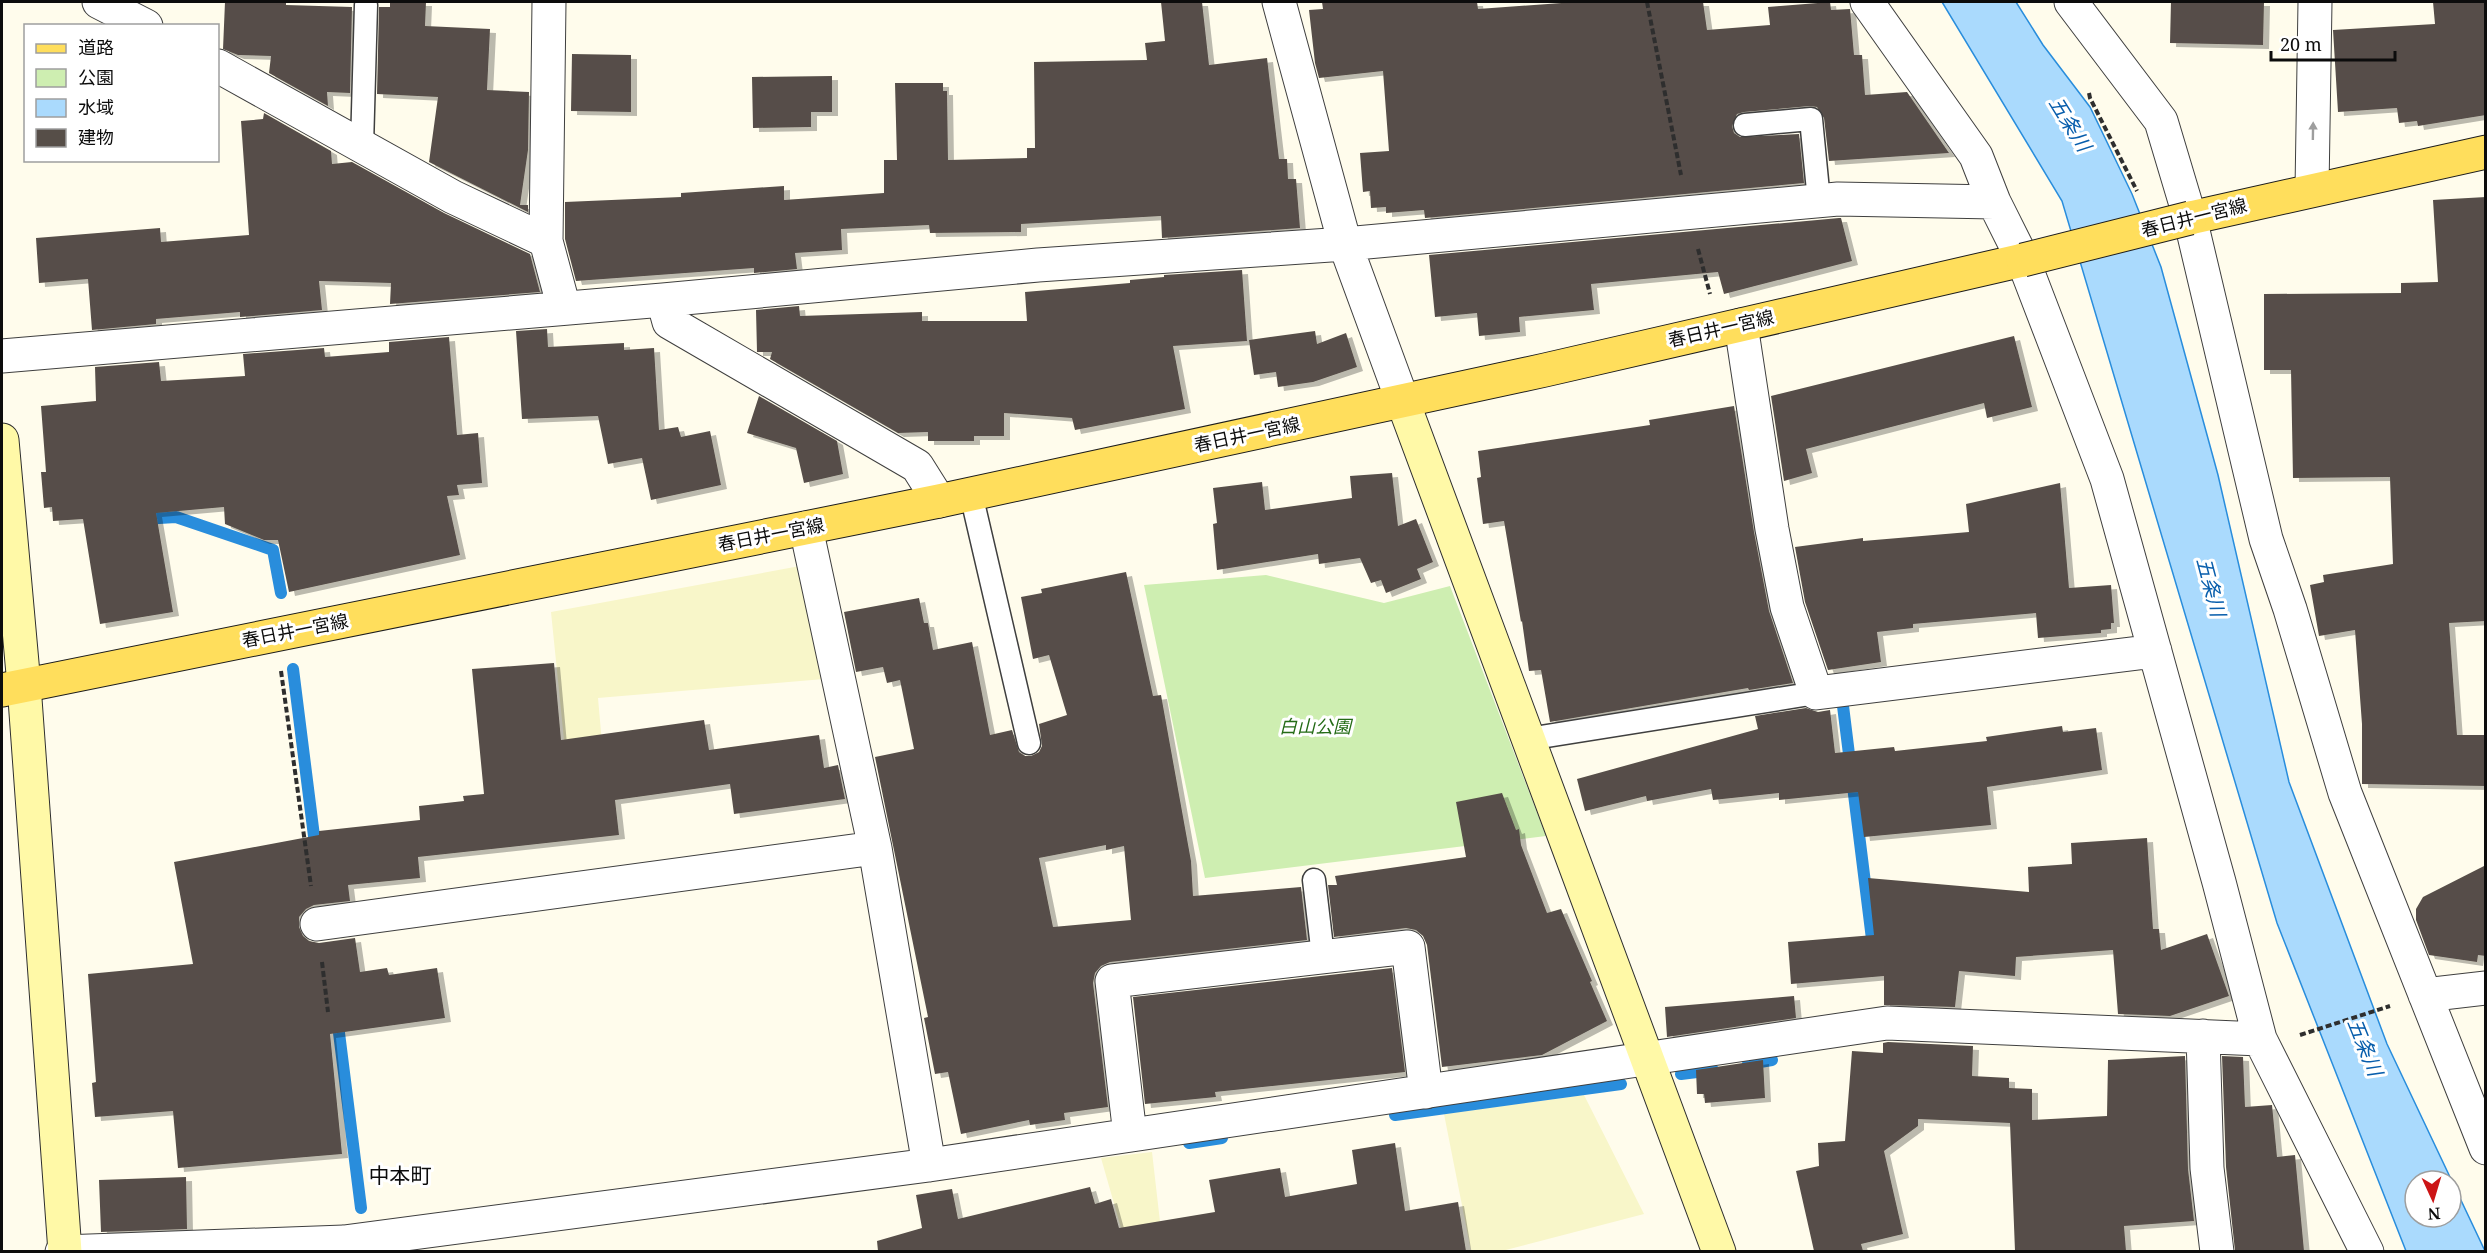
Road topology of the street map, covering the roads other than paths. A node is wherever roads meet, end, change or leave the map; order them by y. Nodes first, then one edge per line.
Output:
1 (99, 2) edge
2 (549, 2) edge
3 (1279, 2) edge
4 (1868, 2) edge
5 (2071, 2) edge
6 (2315, 2) edge
7 (366, 5) dead end
8 (142, 24) edge
9 (219, 67) edge
10 (1745, 125) dead end
11 (362, 146) junction
12 (2486, 152) edge
13 (2312, 189) junction
14 (1819, 201) junction
15 (1994, 202) junction
16 (2190, 218) junction
17 (546, 241) junction
18 (1345, 244) junction
19 (2023, 260) junction
20 (663, 300) junction
21 (564, 308) junction
22 (1730, 327) junction
23 (2, 356) edge
24 (1402, 402) junction
25 (2, 440) edge
26 (971, 494) junction
27 (939, 501) junction
28 (806, 528) junction
29 (2155, 651) junction
30 (13, 688) edge
31 (1816, 693) junction
32 (1528, 739) junction
33 (1029, 743) dead end
34 (875, 848) junction
35 (1314, 880) dead end
36 (316, 924) road end
37 (1323, 956) junction
38 (2486, 988) edge
39 (2413, 999) junction
40 (2203, 1036) junction
41 (2260, 1040) junction
42 (1647, 1058) junction
43 (1426, 1092) junction
44 (1130, 1135) junction
45 (2486, 1148) edge
46 (929, 1165) junction
47 (64, 1251) edge
48 (1719, 1251) edge
49 (2217, 1251) edge
50 (2367, 1251) edge

1 - 8 street
2 - 17 street
3 - 18 street
4 - 15 street
5 - 16 street
13 -> 6 street
7 - 11 lane
9 - 11 street
10 - 14 lane
11 - 17 street
12 - 13 main road, 春日井一宮線
13 - 16 main road, 春日井一宮線
14 - 15 street
14 - 18 street
15 - 19 street
16 - 19 main road, 春日井一宮線, bridge
16 - 39 street
17 - 21 street
18 - 20 street
18 - 24 street
19 - 22 main road, 春日井一宮線
19 - 29 street
20 - 21 street
20 - 27 street
21 - 23 street
22 - 24 main road, 春日井一宮線
22 - 31 street
24 - 26 main road, 春日井一宮線
24 - 32 street
25 - 30 street
26 - 27 main road, 春日井一宮線
26 - 33 lane
27 - 28 main road, 春日井一宮線
28 - 30 main road, 春日井一宮線
28 - 34 street
29 - 31 street
29 - 41 street
30 - 47 street
31 - 32 lane
32 - 42 street
34 - 36 street
34 - 46 street
35 - 37 lane
37 - 43 street
37 - 44 street
38 - 39 street
39 - 45 street
40 - 41 street
40 - 42 street
40 - 49 street
41 - 50 street
42 - 43 street
42 - 48 street
43 - 44 street
44 - 46 street
46 - 47 street

